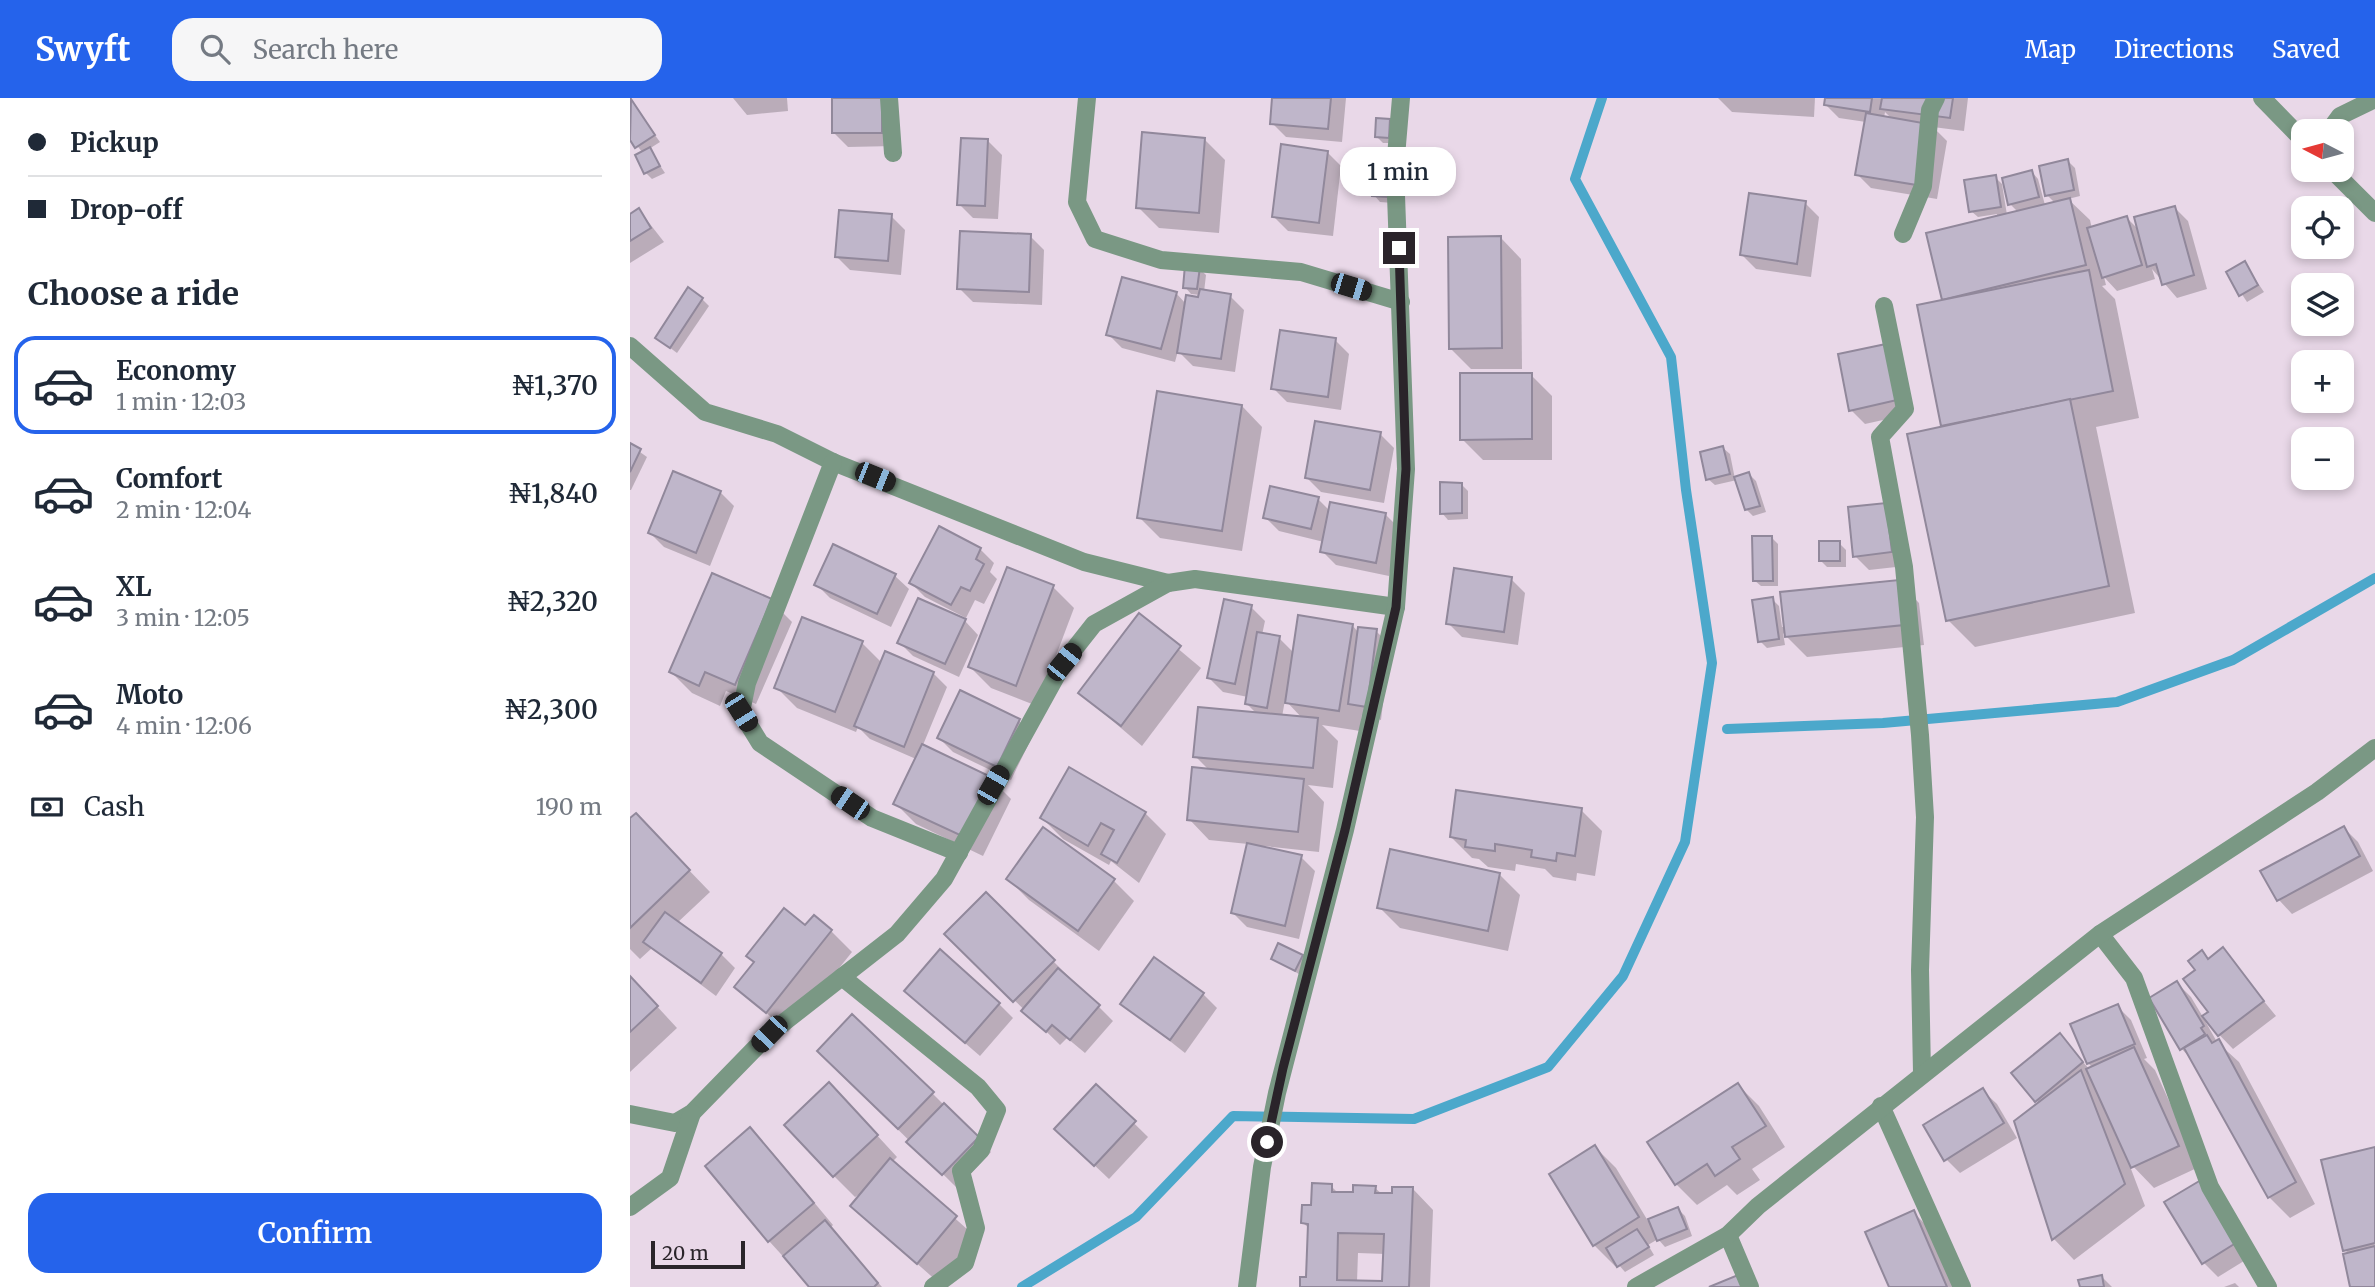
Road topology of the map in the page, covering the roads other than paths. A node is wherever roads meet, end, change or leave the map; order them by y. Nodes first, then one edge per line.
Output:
1 (889, 98) edge
2 (1087, 98) edge
3 (1401, 98) edge
4 (1936, 98) edge
5 (2262, 98) edge
6 (2375, 99) edge
7 (2338, 119) edge
8 (2291, 128) edge
9 (893, 153) dead end
10 (2344, 182) edge
11 (2375, 213) edge
12 (1903, 234) dead end
13 (1401, 302) junction
14 (1884, 306) dead end
15 (630, 346) edge
16 (833, 463) junction
17 (1168, 583) junction
18 (1396, 607) junction
19 (2375, 748) edge
20 (959, 853) junction
21 (2100, 934) junction
22 (842, 977) junction
23 (1922, 1073) junction
24 (1881, 1106) junction
25 (692, 1113) junction
26 (630, 1114) edge
27 (630, 1207) edge
28 (1728, 1235) junction
29 (933, 1287) edge
30 (1247, 1287) edge
31 (1636, 1287) edge
32 (1750, 1287) edge
33 (1962, 1287) edge
34 (2268, 1287) edge

1 - 9 street
2 - 13 street
3 - 13 street
4 - 12 street
5 - 8 street
6 - 7 street
10 - 11 street
13 - 18 street
14 - 23 street
15 - 16 street
16 - 17 street
16 - 20 street
17 - 18 street
17 - 20 street
18 - 30 street
19 - 21 street
20 - 22 street
21 - 23 street
21 - 34 street
22 - 25 street
22 - 29 street
23 - 24 street
24 - 28 street
24 - 33 street
25 - 26 street
25 - 27 street
28 - 31 street
28 - 32 street

